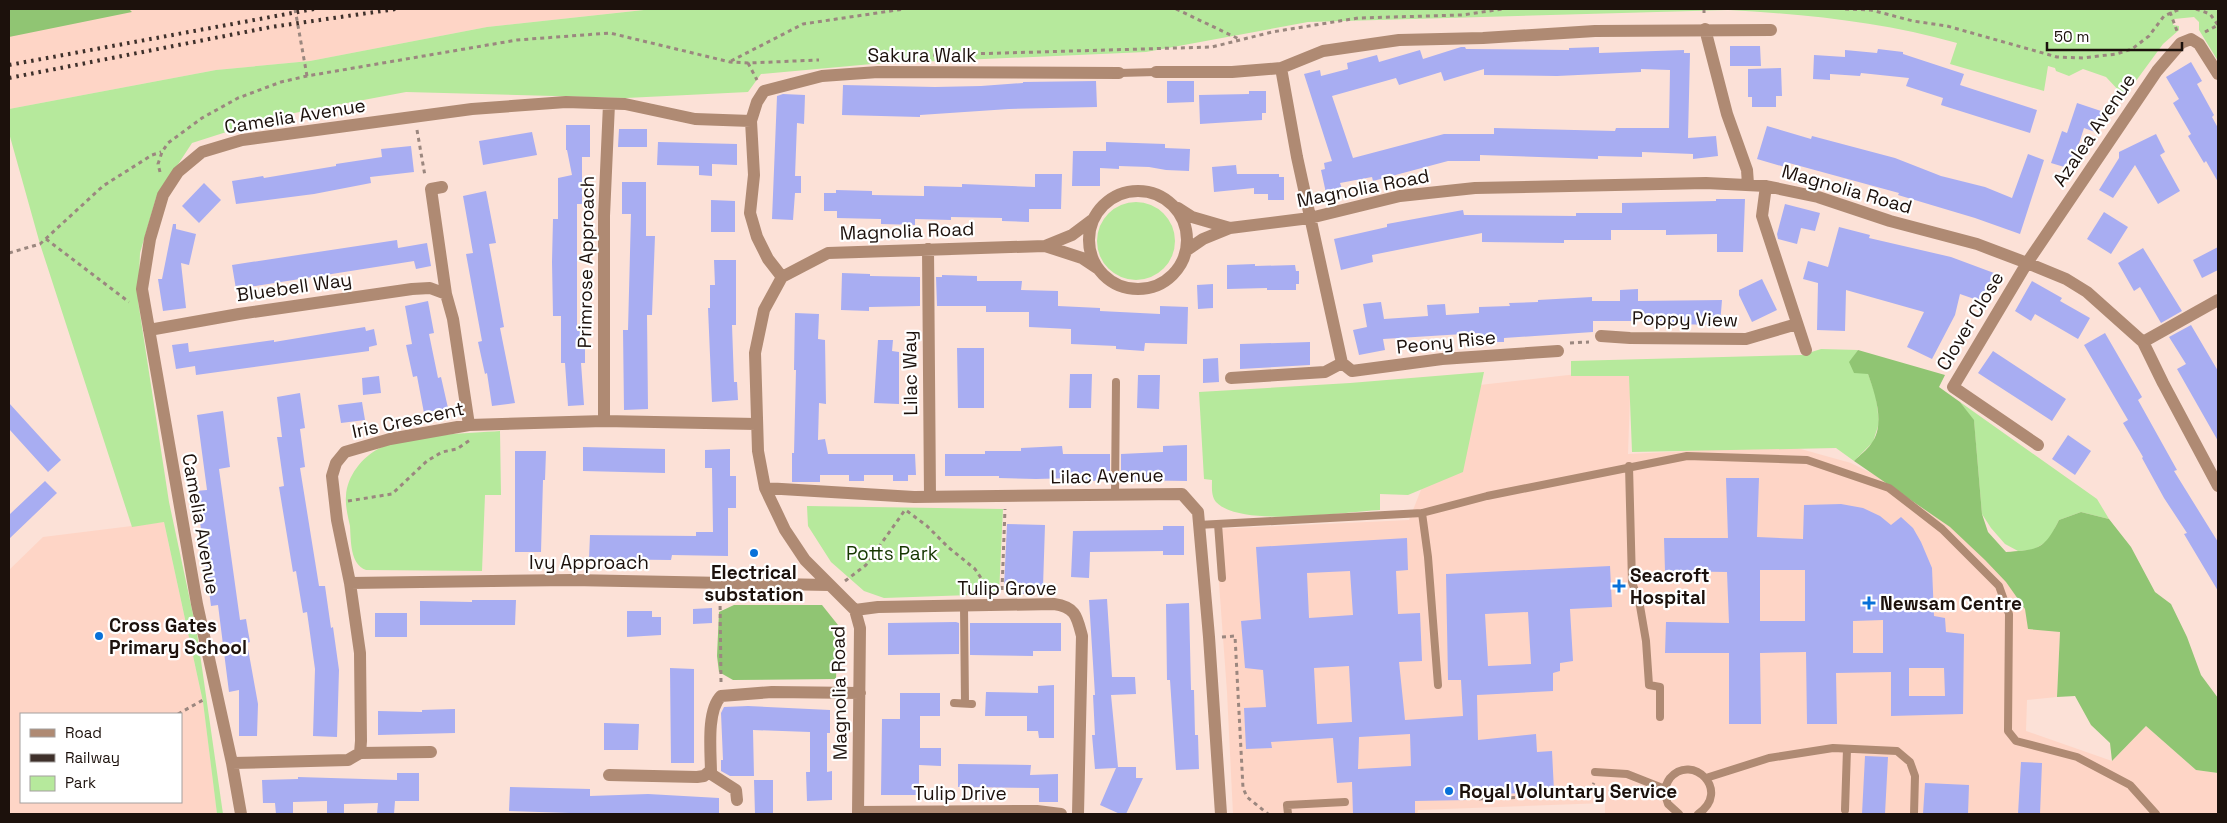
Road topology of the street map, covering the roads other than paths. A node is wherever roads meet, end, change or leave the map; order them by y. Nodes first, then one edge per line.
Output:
1 (1705, 29) junction
2 (1771, 30) dead end
3 (1280, 68) junction
4 (1156, 72) joint
5 (1119, 73) joint
6 (2218, 74) edge
7 (609, 104) junction
8 (751, 121) junction
9 (1748, 184) junction
10 (1766, 186) junction
11 (436, 188) road end
12 (1174, 206) junction
13 (1310, 218) junction
14 (1092, 220) junction
15 (1230, 228) junction
16 (1045, 246) junction
17 (928, 249) junction
18 (1187, 250) junction
19 (2027, 262) junction
20 (1097, 268) junction
21 (782, 277) junction
22 (446, 294) junction
23 (2218, 300) edge
24 (1797, 324) junction
25 (149, 330) junction
26 (1601, 336) road end
27 (2143, 342) junction
28 (1806, 350) dead end
29 (1558, 351) road end
30 (1342, 363) junction
31 (1231, 378) dead end
32 (1116, 382) dead end
33 (604, 421) junction
34 (756, 424) junction
35 (474, 425) junction
36 (2038, 445) dead end
37 (1629, 466) junction
38 (2218, 486) edge
39 (765, 488) junction
40 (1115, 495) junction
41 (930, 497) junction
42 (1422, 513) junction
43 (1218, 524) junction
44 (1198, 525) junction
45 (1222, 578) dead end
46 (350, 583) junction
47 (831, 587) junction
48 (964, 606) junction
49 (855, 610) junction
50 (1438, 685) dead end
51 (860, 693) junction
52 (954, 704) dead end
53 (1660, 717) dead end
54 (1847, 748) junction
55 (432, 752) dead end
56 (360, 753) junction
57 (232, 764) junction
58 (710, 770) junction
59 (1598, 772) road end
60 (609, 775) dead end
61 (1706, 778) junction
62 (1665, 789) junction
63 (737, 800) dead end
64 (1345, 802) dead end
65 (1845, 810) dead end
66 (858, 813) edge
67 (240, 814) edge
68 (1061, 814) edge
69 (1078, 814) edge
70 (1221, 814) edge
71 (1288, 814) edge
72 (1679, 814) edge
73 (1698, 814) edge
74 (1914, 814) edge
75 (2156, 814) edge

1 - 2 street, Sakura Walk
1 - 3 street, Sakura Walk
1 - 9 street
3 - 4 street, Sakura Walk
3 - 13 street
4 - 5 lane, Sakura Walk
5 - 8 street, Sakura Walk
6 - 19 street, Azalea Avenue
7 - 8 street, Camelia Avenue
7 - 25 street, Camelia Avenue
7 - 33 street, Primrose Approach
8 - 21 street, Sakura Walk
9 - 10 street, Magnolia Road
9 - 13 street, Magnolia Road
10 - 19 street, Magnolia Road
10 - 24 street
11 - 22 street
12 - 14 street, Magnolia Road
12 - 15 street, Magnolia Road
12 - 18 street
13 - 15 street, Magnolia Road
13 - 30 street
14 - 16 street, Magnolia Road
14 - 20 street
15 - 18 street, Magnolia Road
16 - 17 street, Magnolia Road
16 - 20 street, Magnolia Road
17 - 21 street, Magnolia Road
17 - 41 street, Lilac Way
18 - 20 street, Magnolia Road
19 - 27 street, Magnolia Road
19 - 36 street, Clover Close
21 - 34 street, Magnolia Road
22 - 25 street, Bluebell Way
22 - 35 street
23 - 27 street
24 - 26 street, Poppy View
24 - 28 street
25 - 57 street, Camelia Avenue
27 - 38 street, Magnolia Road
29 - 30 street, Peony Rise
30 - 31 street
32 - 40 lane
33 - 34 street, Iris Crescent
33 - 35 street, Iris Crescent
34 - 39 street, Magnolia Road
35 - 46 street, Iris Crescent
37 - 42 lane
37 - 53 lane
37 - 75 lane
39 - 41 street, Lilac Avenue
39 - 47 street, Magnolia Road
40 - 41 street, Lilac Avenue
40 - 44 street, Lilac Avenue
42 - 43 lane
42 - 50 lane
43 - 44 lane
43 - 45 lane
44 - 70 street, Lilac Avenue
46 - 47 street, Ivy Approach
46 - 56 street, Iris Crescent
47 - 49 street, Magnolia Road
48 - 49 street, Tulip Grove
48 - 52 lane
48 - 69 street, Tulip Grove
49 - 51 street, Magnolia Road
51 - 58 street
51 - 66 street, Magnolia Road
54 - 61 lane
54 - 65 lane
54 - 74 lane
55 - 56 street
56 - 57 street
57 - 67 street, Camelia Avenue
58 - 60 street
58 - 63 street
59 - 62 lane
61 - 62 lane
61 - 73 lane
62 - 72 lane
64 - 71 lane
66 - 68 street, Tulip Drive

